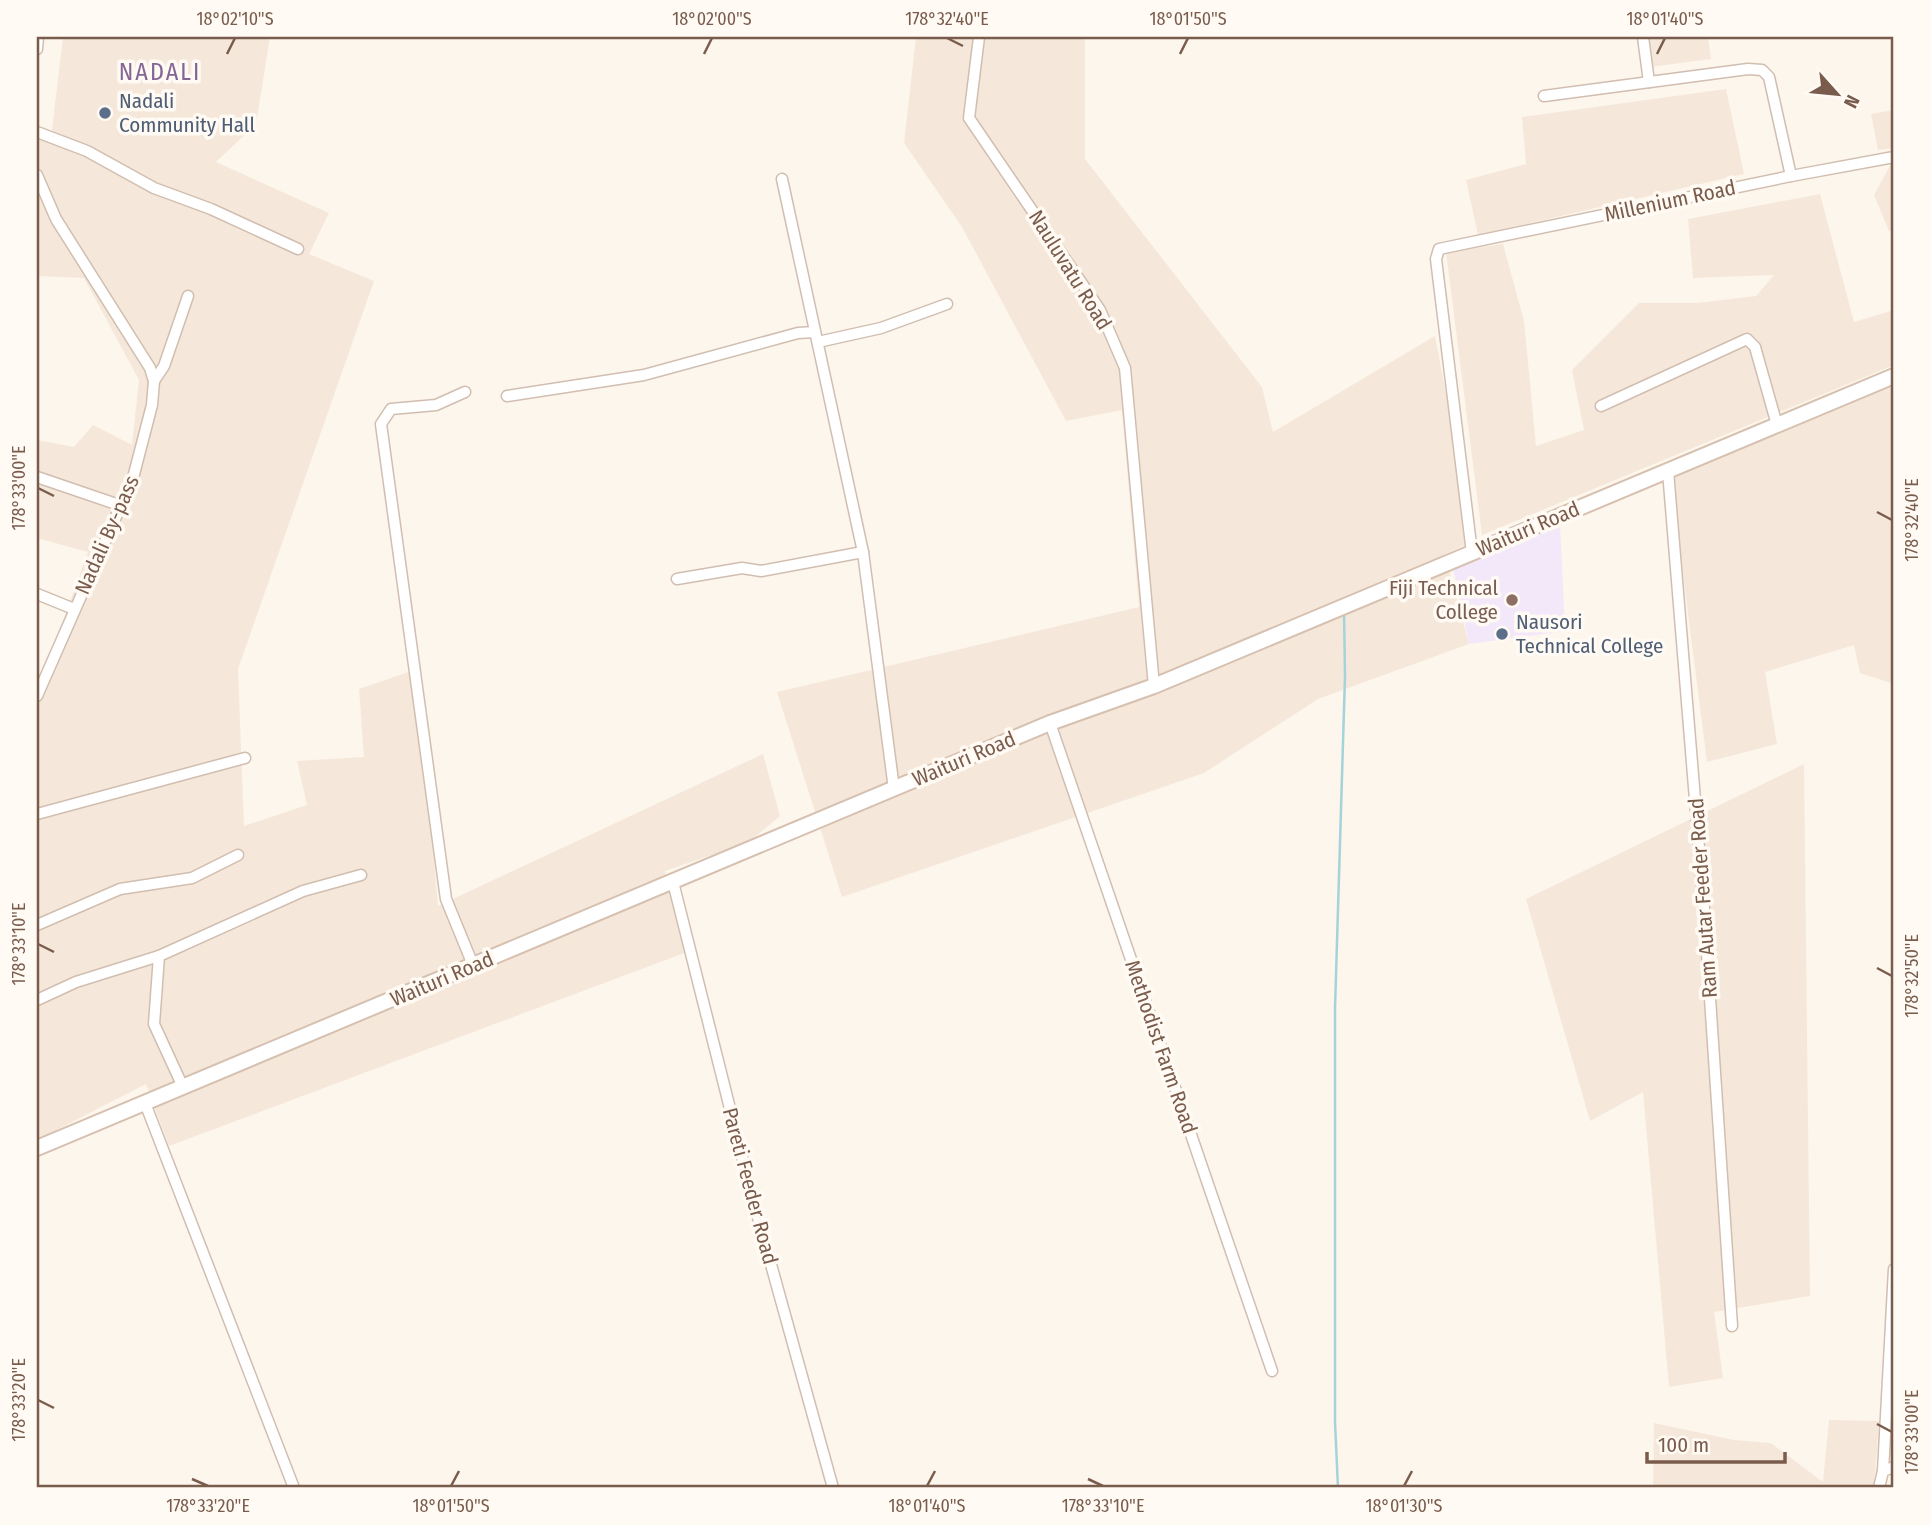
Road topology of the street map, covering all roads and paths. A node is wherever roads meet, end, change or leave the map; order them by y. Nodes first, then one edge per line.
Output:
1 (38, 37) edge
2 (979, 37) edge
3 (1643, 37) edge
4 (37, 50) edge
5 (1649, 82) junction
6 (1544, 96) dead end
7 (37, 132) edge
8 (1894, 158) edge
9 (37, 175) edge
10 (1791, 176) junction
11 (782, 179) dead end
12 (298, 249) dead end
13 (188, 296) dead end
14 (947, 304) dead end
15 (816, 337) junction
16 (1894, 376) edge
17 (154, 381) junction
18 (465, 392) dead end
19 (507, 396) dead end
20 (1601, 406) dead end
21 (1777, 425) junction
22 (1668, 471) junction
23 (37, 477) edge
24 (122, 506) junction
25 (863, 552) junction
26 (1472, 553) junction
27 (677, 579) dead end
28 (37, 594) edge
29 (74, 609) junction
30 (1154, 686) junction
31 (37, 696) edge
32 (1050, 723) junction
33 (245, 758) dead end
34 (894, 789) junction
35 (37, 814) edge
36 (238, 855) dead end
37 (361, 875) dead end
38 (673, 882) junction
39 (37, 925) edge
40 (159, 956) junction
41 (473, 965) junction
42 (37, 1000) edge
43 (183, 1087) junction
44 (145, 1103) junction
45 (37, 1148) edge
46 (1894, 1269) edge
47 (1732, 1326) dead end
48 (1272, 1371) dead end
49 (1894, 1466) edge
50 (1884, 1471) junction
51 (294, 1488) edge
52 (833, 1488) edge
53 (1879, 1488) edge

1 - 4 street
2 - 30 street, Nauluvatu Road
3 - 5 street
5 - 6 street
5 - 10 street
7 - 12 street
8 - 10 street, Millenium Road
9 - 17 street, Nadali By-pass
10 - 26 street, Millenium Road
11 - 15 street
13 - 17 street
14 - 15 street
15 - 19 street
15 - 25 street
16 - 21 main road, Waituri Road
17 - 24 street, Nadali By-pass
18 - 41 street
20 - 21 street
21 - 22 main road, Waituri Road
22 - 26 main road, Waituri Road
22 - 47 street, Ram Autar Feeder Road
23 - 24 street
24 - 29 street, Nadali By-pass
25 - 27 street
25 - 34 street
26 - 30 main road, Waituri Road
28 - 29 street
29 - 31 street, Nadali By-pass
30 - 32 main road, Waituri Road
32 - 34 main road, Waituri Road
32 - 48 street, Methodist Farm Road
33 - 35 street
34 - 38 main road, Waituri Road
36 - 39 street
37 - 40 street
38 - 41 main road, Waituri Road
38 - 52 street, Pareti Feeder Road
40 - 42 street
40 - 43 street
41 - 43 main road, Waituri Road
43 - 44 main road, Waituri Road
44 - 45 main road, Waituri Road
44 - 51 street
46 - 50 street
49 - 50 street
50 - 53 street

